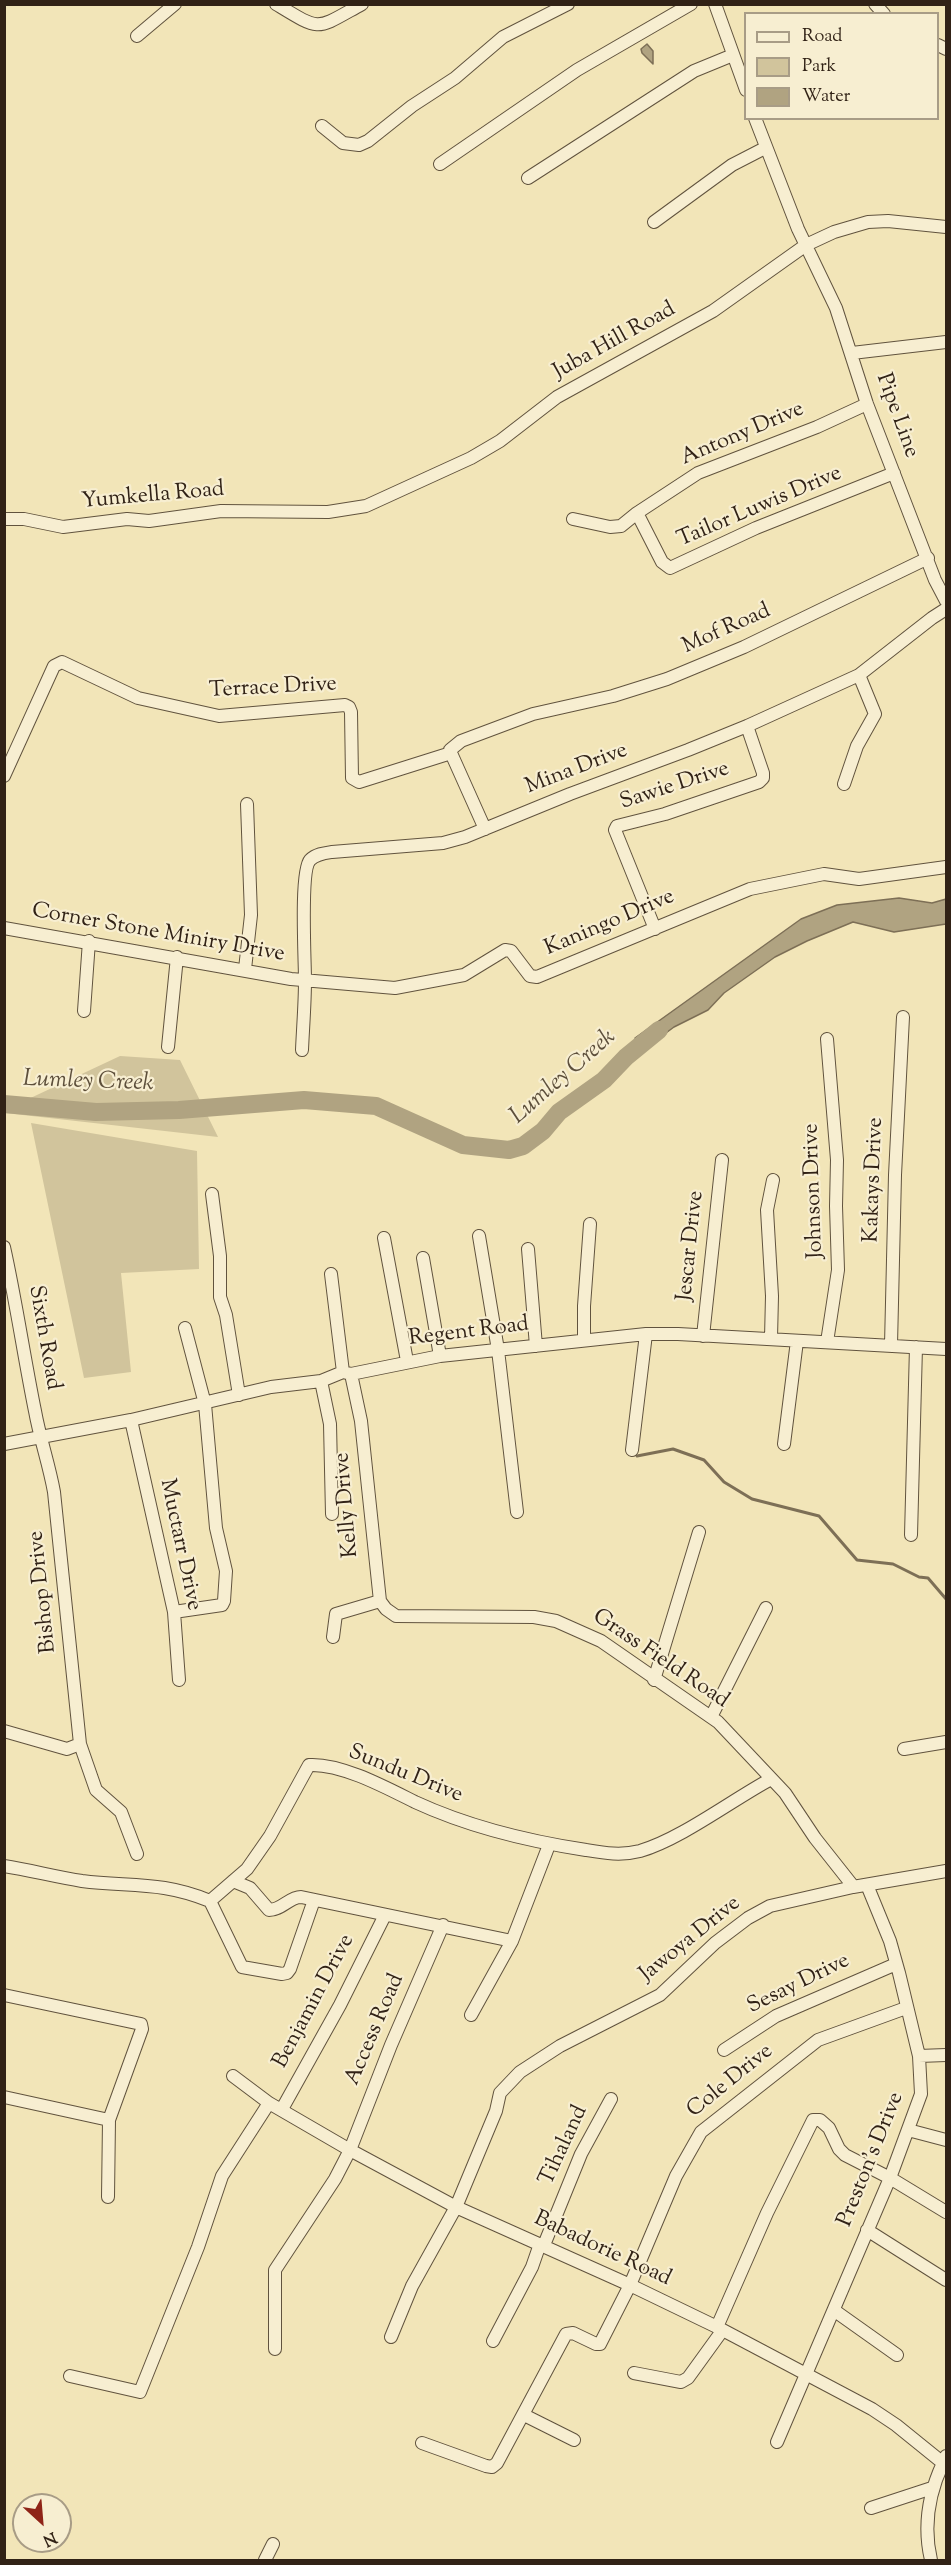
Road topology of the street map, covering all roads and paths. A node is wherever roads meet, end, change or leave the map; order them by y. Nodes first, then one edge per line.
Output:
1 (175, 4) edge
2 (276, 4) edge
3 (362, 4) edge
4 (568, 4) edge
5 (691, 4) edge
6 (715, 4) edge
7 (136, 36) dead end
8 (733, 55) junction
9 (744, 85) edge
10 (756, 120) edge
11 (322, 126) dead end
12 (765, 148) junction
13 (440, 164) dead end
14 (528, 178) dead end
15 (654, 222) dead end
16 (946, 227) edge
17 (806, 245) junction
18 (946, 342) edge
19 (852, 353) junction
20 (867, 404) junction
21 (894, 473) junction
22 (306, 512) joint
23 (637, 513) junction
24 (4, 519) edge
25 (573, 519) dead end
26 (928, 558) junction
27 (946, 601) edge
28 (946, 609) edge
29 (859, 675) junction
30 (747, 726) junction
31 (451, 753) junction
32 (4, 776) edge
33 (844, 784) dead end
34 (247, 804) dead end
35 (485, 829) junction
36 (946, 867) edge
37 (4, 928) edge
38 (655, 929) junction
39 (89, 941) junction
40 (177, 957) junction
41 (245, 969) junction
42 (305, 979) junction
43 (84, 1011) dead end
44 (903, 1017) dead end
45 (827, 1038) dead end
46 (168, 1047) dead end
47 (302, 1050) dead end
48 (722, 1160) dead end
49 (773, 1180) dead end
50 (212, 1194) dead end
51 (590, 1224) dead end
52 (479, 1236) dead end
53 (384, 1238) dead end
54 (4, 1247) edge
55 (528, 1249) dead end
56 (423, 1258) dead end
57 (331, 1274) dead end
58 (185, 1328) dead end
59 (646, 1334) junction
60 (703, 1336) junction
61 (771, 1338) junction
62 (584, 1340) junction
63 (797, 1341) junction
64 (827, 1342) junction
65 (891, 1345) junction
66 (536, 1346) junction
67 (916, 1347) junction
68 (946, 1349) edge
69 (498, 1350) junction
70 (440, 1356) junction
71 (407, 1361) junction
72 (347, 1373) junction
73 (321, 1381) junction
74 (239, 1395) junction
75 (205, 1404) junction
76 (130, 1420) junction
77 (40, 1437) junction
78 (4, 1444) edge
79 (784, 1444) dead end
80 (632, 1450) dead end
81 (517, 1512) dead end
82 (332, 1514) dead end
83 (699, 1532) dead end
84 (911, 1535) dead end
85 (380, 1601) junction
86 (766, 1608) dead end
87 (174, 1612) junction
88 (333, 1637) dead end
89 (178, 1680) dead end
90 (654, 1680) junction
91 (711, 1717) junction
92 (4, 1731) edge
93 (946, 1742) edge
94 (80, 1744) junction
95 (904, 1749) dead end
96 (771, 1779) junction
97 (549, 1845) junction
98 (137, 1854) dead end
99 (4, 1866) edge
100 (946, 1871) edge
101 (233, 1881) junction
102 (867, 1885) junction
103 (853, 1886) dead end
104 (314, 1899) junction
105 (210, 1901) junction
106 (385, 1915) junction
107 (443, 1925) junction
108 (512, 1941) junction
109 (896, 1964) junction
110 (4, 1995) edge
111 (906, 2008) junction
112 (471, 2014) dead end
113 (724, 2050) dead end
114 (946, 2055) edge
115 (919, 2056) junction
116 (233, 2076) dead end
117 (4, 2097) edge
118 (611, 2099) dead end
119 (269, 2103) junction
120 (282, 2109) junction
121 (109, 2120) junction
122 (908, 2130) junction
123 (946, 2140) edge
124 (350, 2150) junction
125 (890, 2178) junction
126 (108, 2197) dead end
127 (456, 2207) junction
128 (946, 2212) edge
129 (867, 2230) junction
130 (542, 2244) junction
131 (946, 2280) edge
132 (630, 2285) junction
133 (835, 2311) junction
134 (720, 2329) junction
135 (391, 2337) dead end
136 (494, 2341) dead end
137 (275, 2349) dead end
138 (897, 2355) dead end
139 (634, 2373) dead end
140 (807, 2374) junction
141 (70, 2376) dead end
142 (524, 2415) junction
143 (574, 2440) dead end
144 (777, 2442) dead end
145 (422, 2443) dead end
146 (945, 2460) edge
147 (932, 2488) junction
148 (871, 2508) dead end
149 (273, 2544) dead end
150 (265, 2560) edge
151 (931, 2560) edge

1 - 7 street
2 - 3 street
4 - 11 street
5 - 13 street
6 - 8 street
8 - 9 street
8 - 14 street
10 - 12 street, Pipe Line
12 - 15 street
12 - 17 street, Pipe Line
16 - 17 street, Juba Hill Road
17 - 19 street, Pipe Line
17 - 22 street, Juba Hill Road
18 - 19 street
19 - 20 street, Pipe Line
20 - 21 street, Pipe Line
20 - 23 street, Antony Drive
21 - 23 street, Tailor Luwis Drive
21 - 26 street, Pipe Line
22 - 24 street, Yumkella Road
23 - 25 street, Antony Drive
26 - 27 street, Pipe Line
26 - 31 street, Mof Road
28 - 29 street, Mina Drive
29 - 30 street, Mina Drive
29 - 33 street
30 - 35 street, Mina Drive
30 - 38 street, Sawie Drive
31 - 32 street, Terrace Drive
31 - 35 street
34 - 41 street
35 - 42 street, Mina Drive
36 - 38 street, Kaningo Drive
37 - 39 street, Corner Stone Miniry Drive
38 - 42 street, Kaningo Drive
39 - 40 street, Corner Stone Miniry Drive
39 - 43 street
40 - 41 street, Corner Stone Miniry Drive
40 - 46 street
41 - 42 street, Corner Stone Miniry Drive
42 - 47 street
44 - 65 street, Kakays Drive
45 - 64 street, Johnson Drive
48 - 60 street, Jescar Drive
49 - 61 street
50 - 74 street
51 - 62 street
52 - 69 street
53 - 71 street
54 - 77 street, Sixth Road
55 - 66 street
56 - 70 street
57 - 72 street, Kelly Drive
58 - 75 street, Muctarr Drive
59 - 60 street, Regent Road
59 - 62 street, Regent Road
59 - 80 street
60 - 61 street, Regent Road
61 - 63 street, Regent Road
62 - 66 street, Regent Road
63 - 64 street, Regent Road
63 - 79 street
64 - 65 street, Regent Road
65 - 67 street, Regent Road
66 - 69 street, Regent Road
67 - 68 street, Regent Road
67 - 84 street
69 - 70 street, Regent Road
69 - 81 street
70 - 71 street, Regent Road
71 - 72 street, Regent Road
72 - 73 street, Regent Road
72 - 85 street, Kelly Drive
73 - 74 street, Regent Road
73 - 82 street
74 - 75 street, Regent Road
75 - 76 street, Regent Road
75 - 87 street, Muctarr Drive
76 - 77 street, Regent Road
76 - 87 street, Muctarr Drive
77 - 78 street, Regent Road
77 - 94 street, Bishop Drive
83 - 90 street
85 - 88 street
85 - 90 street, Grass Field Road
86 - 91 street
87 - 89 street, Muctarr Drive
90 - 91 street, Grass Field Road
91 - 96 street, Grass Field Road
92 - 94 street
93 - 95 street
94 - 98 street, Bishop Drive
96 - 97 street, Sundu Drive
96 - 103 street, Grass Field Road
97 - 101 street, Sundu Drive
97 - 108 street
99 - 105 street
100 - 102 street, Jawoya Drive
101 - 104 street
101 - 105 street, Sundu Drive
102 - 109 street, Preston's Drive
102 - 127 street, Jawoya Drive
104 - 105 street
104 - 106 street
106 - 107 street
106 - 120 street, Benjamin Drive
107 - 108 street
107 - 124 street, Access Road
108 - 112 street
109 - 111 street, Preston's Drive
109 - 113 street, Sesay Drive
110 - 121 street
111 - 115 street, Preston's Drive
111 - 132 street, Cole Drive
114 - 115 street
115 - 122 street, Preston's Drive
116 - 119 street, Babadorie Road
117 - 121 street
118 - 130 street, Tihaland
119 - 120 street, Babadorie Road
119 - 141 street
120 - 124 street, Babadorie Road
121 - 126 street
122 - 123 street
122 - 125 street, Preston's Drive
124 - 127 street, Babadorie Road
124 - 137 street, Access Road
125 - 128 street
125 - 129 street, Preston's Drive
125 - 134 street
127 - 130 street, Babadorie Road
127 - 135 street, Jawoya Drive
129 - 131 street
129 - 133 street, Preston's Drive
130 - 132 street, Babadorie Road
130 - 136 street, Tihaland
132 - 134 street, Babadorie Road
132 - 142 street, Cole Drive
133 - 138 street
133 - 140 street, Preston's Drive
134 - 139 street
134 - 140 street, Babadorie Road
140 - 144 street, Preston's Drive
140 - 146 street, Babadorie Road
142 - 143 street
142 - 145 street
146 - 147 street
147 - 148 street
147 - 151 street
149 - 150 street

